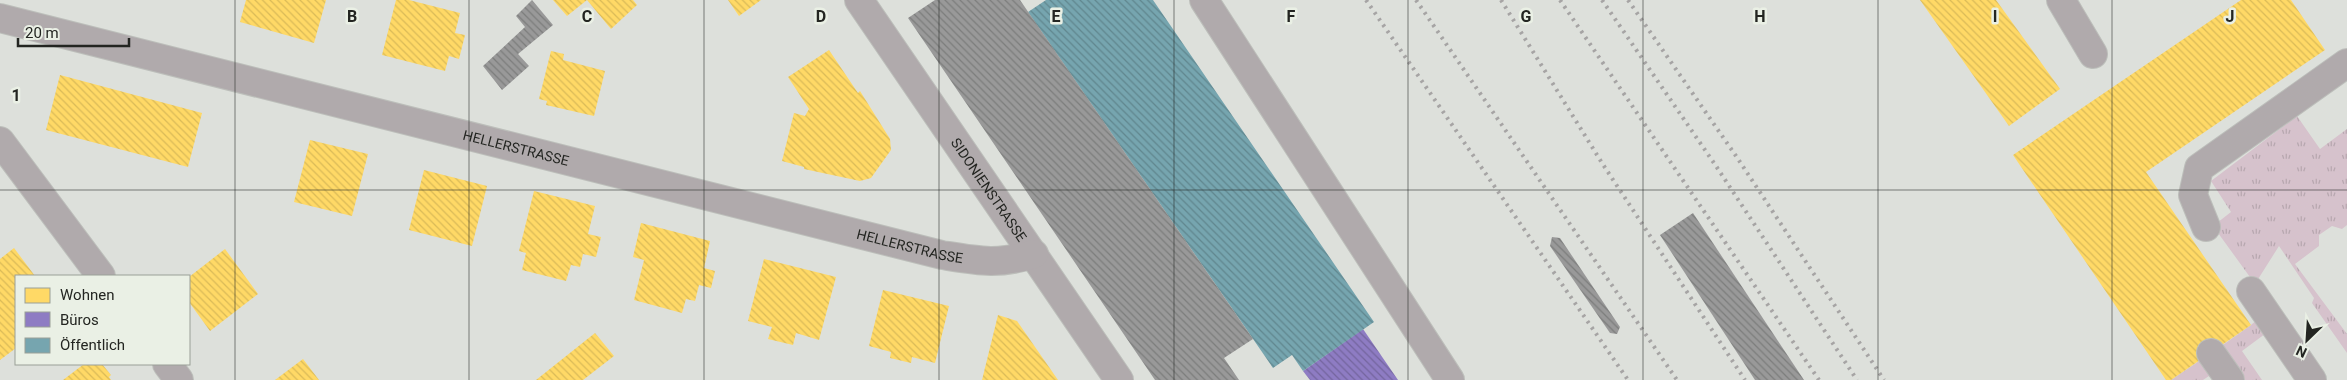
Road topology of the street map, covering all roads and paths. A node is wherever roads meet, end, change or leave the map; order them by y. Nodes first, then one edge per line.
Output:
1 (860, 0) edge
2 (1204, 0) edge
3 (2061, 0) edge
4 (0, 18) edge
5 (2094, 54) dead end
6 (2347, 63) edge
7 (0, 141) edge
8 (2206, 227) dead end
9 (1034, 254) junction
10 (100, 275) edge
11 (2251, 291) dead end
12 (2211, 353) dead end
13 (168, 365) edge
14 (179, 380) edge
15 (1119, 380) edge
16 (1450, 380) edge
17 (2230, 380) edge
18 (2312, 380) edge

1 - 9 street, SIDONIENSTRASSE
2 - 16 street
3 - 5 street
4 - 9 street, HELLERSTRASSE
6 - 8 street
7 - 10 street
9 - 15 street, SIDONIENSTRASSE
11 - 18 street
12 - 17 street
13 - 14 street

